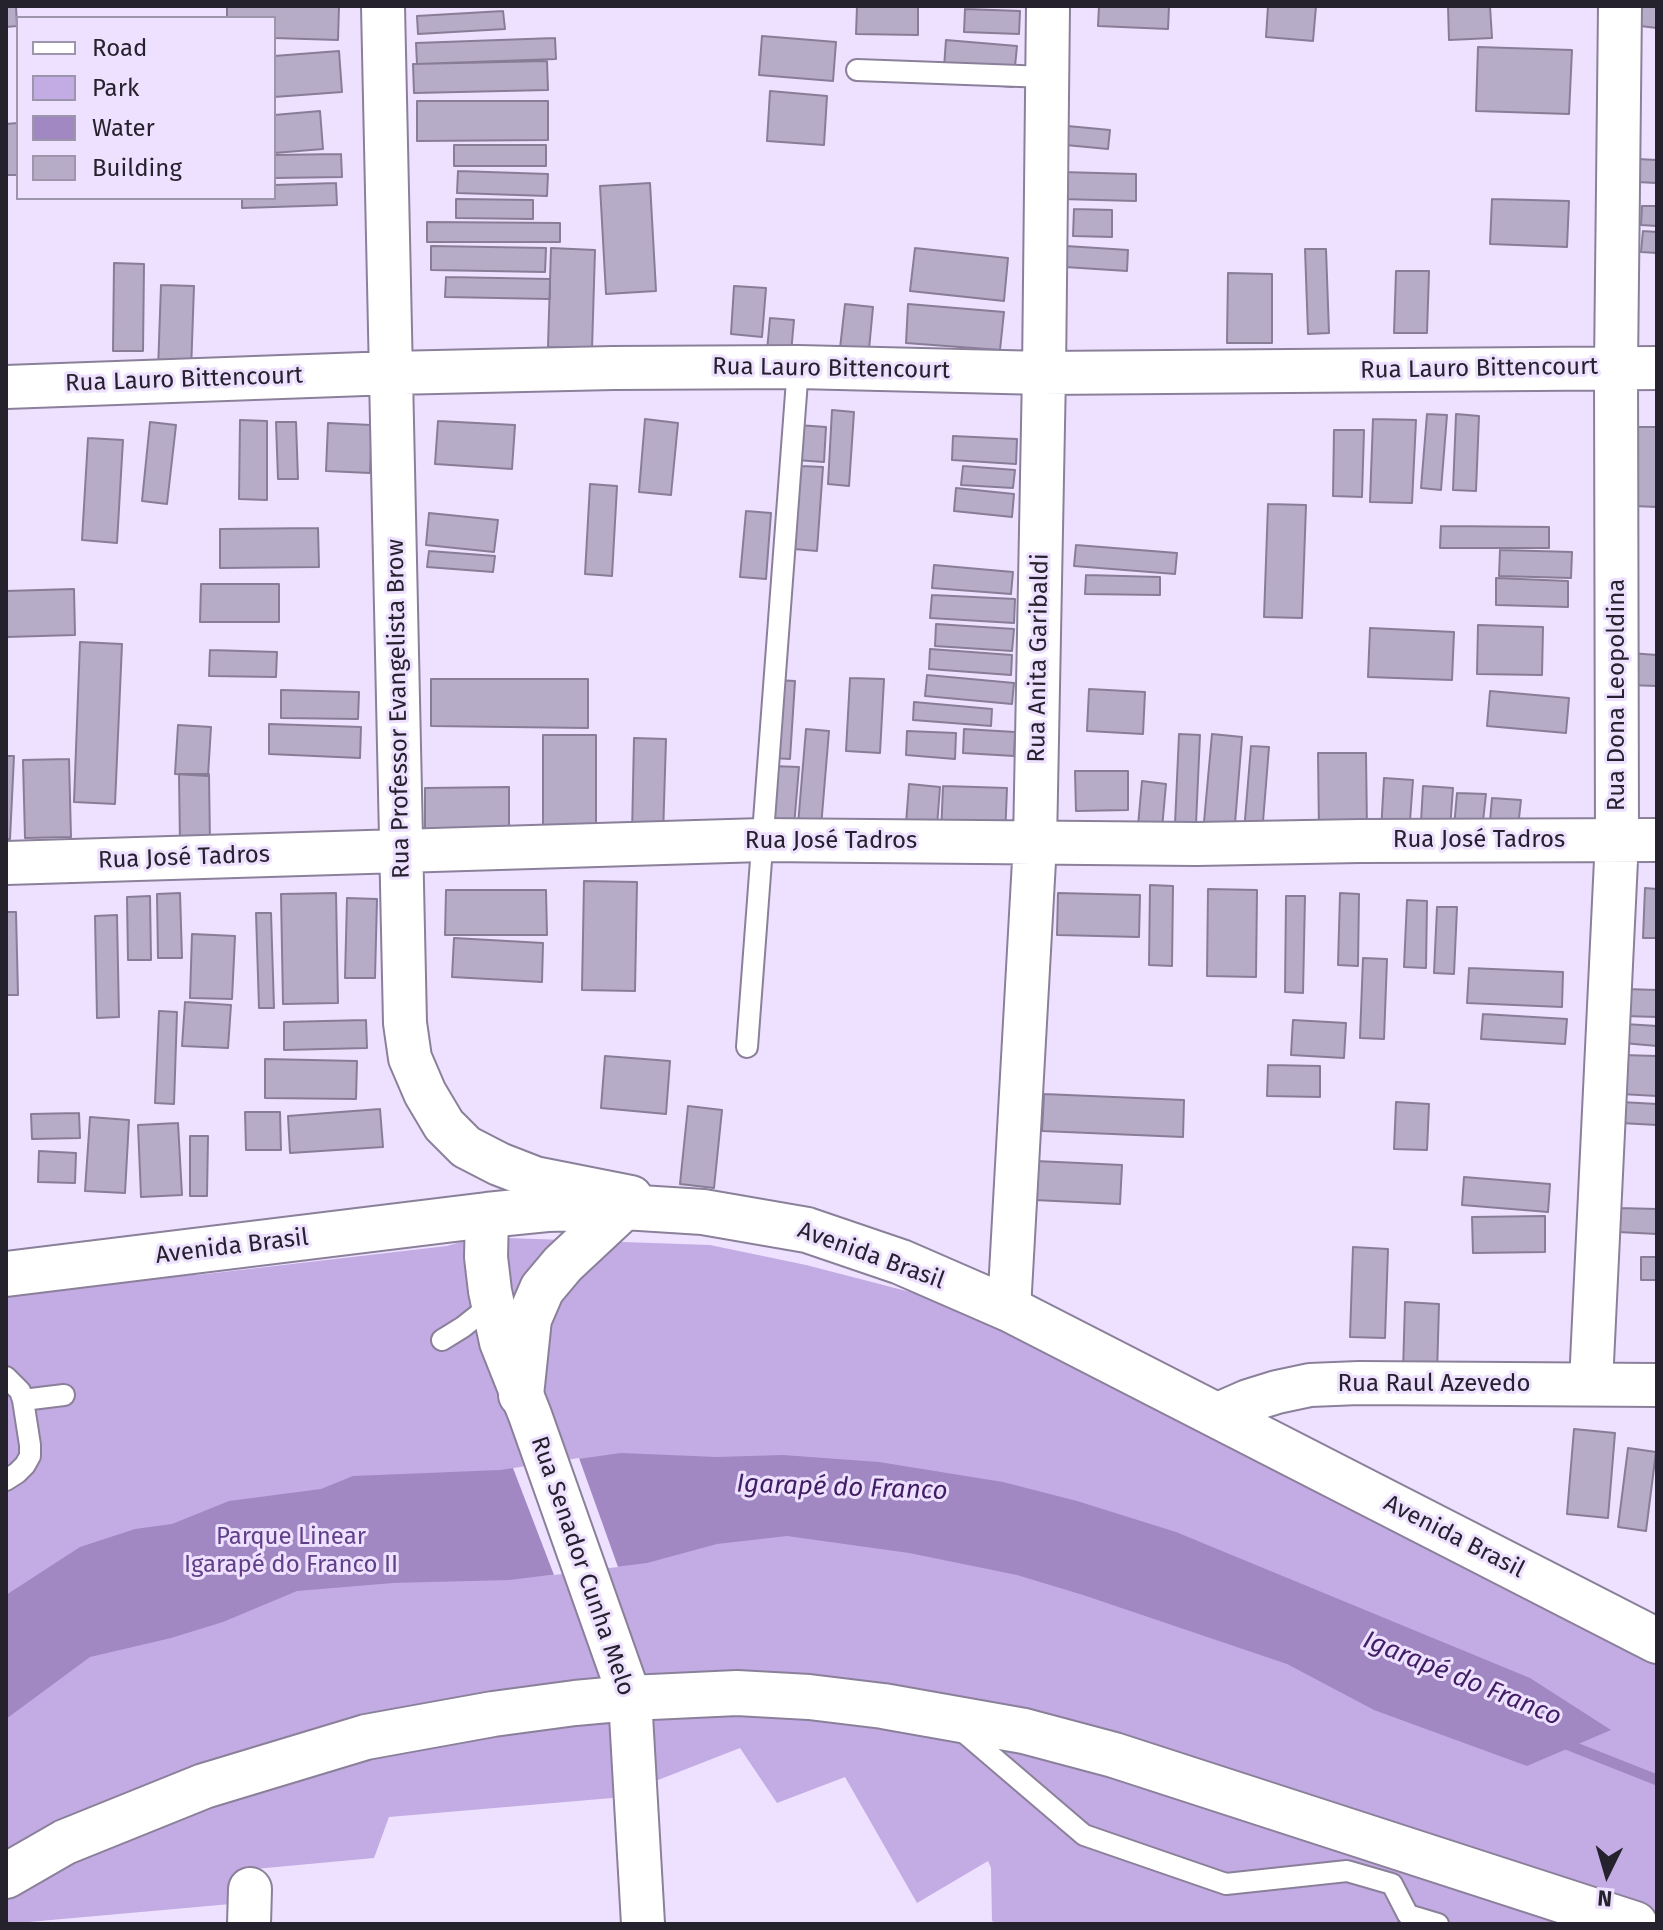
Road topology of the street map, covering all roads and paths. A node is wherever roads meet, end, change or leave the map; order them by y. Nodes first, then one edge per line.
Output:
1 (383, 6) edge
2 (1048, 6) edge
3 (1620, 6) edge
4 (857, 70) dead end
5 (1047, 77) junction
6 (798, 367) junction
7 (1637, 367) edge
8 (392, 373) junction
9 (1044, 373) junction
10 (6, 387) edge
11 (1637, 839) edge
12 (762, 840) junction
13 (1035, 843) junction
14 (402, 852) junction
15 (6, 863) edge
16 (747, 1047) dead end
17 (624, 1207) junction
18 (703, 1212) junction
19 (487, 1215) junction
20 (6, 1274) edge
21 (492, 1304) junction
22 (1009, 1309) junction
23 (442, 1340) dead end
24 (6, 1377) edge
25 (1591, 1383) junction
26 (1657, 1385) edge
27 (64, 1395) dead end
28 (23, 1400) junction
29 (526, 1405) junction
30 (1216, 1415) junction
31 (6, 1480) edge
32 (1657, 1641) edge
33 (630, 1698) junction
34 (945, 1716) junction
35 (6, 1876) edge
36 (1578, 1915) edge
37 (643, 1924) edge
38 (1438, 1924) edge
39 (1635, 1924) edge

1 - 8 street, Rua Professor Evangelista Brow
2 - 5 street, Rua Anita Garibaldi
3 - 7 street, Rua Dona Leopoldina
4 - 5 lane
5 - 9 street, Rua Anita Garibaldi
6 - 8 street, Rua Lauro Bittencourt
6 - 9 street, Rua Lauro Bittencourt
6 - 12 lane
7 - 9 street, Rua Lauro Bittencourt
7 - 11 street, Rua Dona Leopoldina
8 - 10 street, Rua Lauro Bittencourt
8 - 14 street, Rua Professor Evangelista Brow
9 - 13 street, Rua Anita Garibaldi
11 - 13 street, Rua José Tadros
11 - 25 street, Rua Dona Leopoldina
12 - 13 street, Rua José Tadros
12 - 14 street, Rua José Tadros
12 - 16 lane
13 - 22 street, Rua Anita Garibaldi
14 - 15 street, Rua José Tadros
14 - 18 street, Rua Professor Evangelista Brow
17 - 18 highway, Avenida Brasil
17 - 19 highway, Avenida Brasil
17 - 29 highway
18 - 22 highway, Avenida Brasil
19 - 20 highway, Avenida Brasil
19 - 21 street, Rua Senador Cunha Melo
21 - 23 lane
21 - 29 street, Rua Senador Cunha Melo
22 - 30 highway, Avenida Brasil
24 - 28 lane
25 - 26 street, Rua Raul Azevedo
25 - 30 street, Rua Raul Azevedo
27 - 28 lane
28 - 31 lane
29 - 33 street, Rua Senador Cunha Melo
30 - 32 highway, Avenida Brasil
33 - 34 highway
33 - 35 highway
33 - 37 street, Rua Senador Cunha Melo
34 - 36 highway
34 - 38 lane
36 - 39 highway

